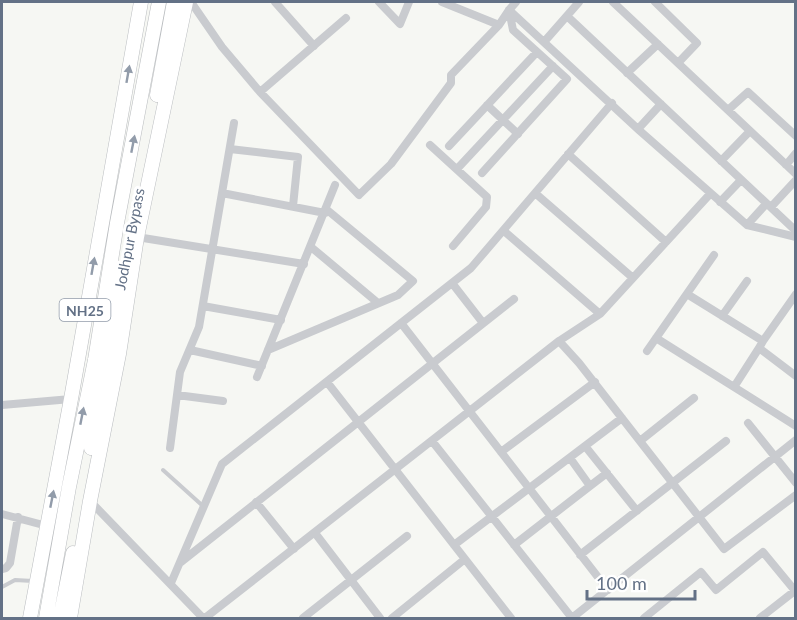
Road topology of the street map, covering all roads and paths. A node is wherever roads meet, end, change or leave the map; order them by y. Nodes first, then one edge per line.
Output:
1 (141, 2) edge
2 (159, 2) edge
3 (174, 2) edge
4 (186, 2) edge
5 (191, 2) edge
6 (275, 2) edge
7 (379, 2) edge
8 (409, 2) edge
9 (442, 2) edge
10 (579, 2) edge
11 (613, 2) edge
12 (626, 2) edge
13 (655, 2) edge
14 (512, 4) edge
15 (620, 8) junction
16 (567, 16) junction
17 (346, 18) dead end
18 (499, 25) junction
19 (544, 42) junction
20 (658, 44) junction
21 (314, 46) junction
22 (537, 52) junction
23 (678, 63) junction
24 (553, 66) junction
25 (627, 73) junction
26 (260, 92) junction
27 (612, 103) junction
28 (661, 104) junction
29 (487, 105) junction
30 (728, 110) junction
31 (503, 120) junction
32 (234, 123) dead end
33 (638, 129) junction
34 (750, 131) junction
35 (518, 134) junction
36 (795, 136) edge
37 (430, 145) dead end
38 (448, 146) dead end
39 (230, 149) junction
40 (795, 153) edge
41 (568, 154) junction
42 (721, 161) junction
43 (786, 165) junction
44 (458, 169) junction
45 (482, 173) dead end
46 (795, 174) edge
47 (741, 180) junction
48 (795, 180) edge
49 (335, 185) dead end
50 (222, 193) junction
51 (535, 193) junction
52 (710, 194) junction
53 (720, 202) junction
54 (292, 206) junction
55 (768, 206) junction
56 (326, 211) junction
57 (747, 225) junction
58 (504, 231) junction
59 (795, 231) edge
60 (137, 237) junction
61 (795, 237) edge
62 (666, 242) junction
63 (453, 246) dead end
64 (311, 247) junction
65 (213, 248) junction
66 (714, 255) dead end
67 (303, 264) junction
68 (633, 278) junction
69 (747, 280) dead end
70 (452, 283) junction
71 (687, 294) junction
72 (795, 294) edge
73 (514, 299) dead end
74 (378, 303) junction
75 (203, 306) junction
76 (600, 314) junction
77 (722, 316) junction
78 (281, 320) junction
79 (401, 323) junction
80 (483, 323) junction
81 (656, 338) junction
82 (559, 341) junction
83 (761, 345) junction
84 (190, 350) junction
85 (268, 350) junction
86 (647, 351) dead end
87 (432, 363) junction
88 (262, 366) junction
89 (795, 374) edge
90 (257, 377) dead end
91 (327, 382) junction
92 (595, 382) junction
93 (734, 387) junction
94 (177, 395) junction
95 (694, 398) dead end
96 (71, 399) junction
97 (223, 401) dead end
98 (2, 405) edge
99 (470, 412) junction
100 (622, 418) junction
101 (358, 422) junction
102 (748, 423) dead end
103 (795, 426) edge
104 (795, 440) edge
105 (432, 441) junction
106 (640, 441) junction
107 (726, 441) dead end
108 (585, 446) junction
109 (170, 448) dead end
110 (501, 452) junction
111 (775, 456) junction
112 (570, 458) junction
113 (163, 470) dead end
114 (395, 470) junction
115 (607, 473) junction
116 (673, 483) junction
117 (795, 483) edge
118 (590, 486) junction
119 (529, 489) junction
120 (795, 495) edge
121 (90, 501) junction
122 (256, 502) junction
123 (204, 507) junction
124 (637, 511) junction
125 (2, 514) edge
126 (550, 515) junction
127 (18, 517) junction
128 (492, 517) junction
129 (699, 517) junction
130 (47, 526) junction
131 (315, 533) junction
132 (407, 536) dead end
133 (514, 544) junction
134 (454, 545) junction
135 (294, 549) junction
136 (580, 555) junction
137 (465, 559) junction
138 (180, 563) junction
139 (2, 569) edge
140 (351, 581) junction
141 (37, 582) junction
142 (171, 583) junction
143 (2, 587) edge
144 (608, 590) junction
145 (795, 591) edge
146 (30, 618) edge
147 (46, 618) edge
148 (60, 618) edge
149 (70, 618) edge
150 (204, 618) edge
151 (303, 618) edge
152 (380, 618) edge
153 (392, 618) edge
154 (511, 618) edge
155 (572, 618) edge
156 (644, 618) edge
157 (760, 618) edge

96 -> 1 highway, NH25
147 -> 2 highway, Jodhpur Bypass / NH25
3 - 148 highway, Jodhpur Bypass / NH25
4 - 60 highway, NH25
5 - 26 street
6 - 21 street
7 - 8 street
9 - 18 street
10 - 16 street
11 - 15 street
12 - 15 street
13 - 23 street
14 - 18 street
14 - 19 street
14 - 22 street
15 - 20 street
16 - 19 street
16 - 25 street
17 - 21 street
18 - 26 street
19 - 27 street
20 - 23 street
20 - 25 street
21 - 26 street
22 - 24 street
22 - 29 street
23 - 30 street
24 - 31 street
24 - 35 street
25 - 28 street
27 - 33 street
27 - 41 street
28 - 33 street
28 - 42 street
29 - 31 street
29 - 38 street
30 - 34 street
30 - 36 street
31 - 35 street
31 - 44 street
32 - 39 street
33 - 52 street
34 - 42 street
34 - 43 street
35 - 45 street
37 - 44 street
39 - 50 street
39 - 54 street
40 - 43 street
41 - 51 street
41 - 62 street
42 - 47 street
43 - 46 street
44 - 63 street
47 - 53 street
47 - 55 street
48 - 55 street
49 - 56 street
50 - 54 street
50 - 65 street
51 - 58 street
51 - 68 street
52 - 53 street
52 - 62 street
53 - 57 street
54 - 56 street
55 - 57 street
55 - 59 street
56 - 64 street
56 - 74 street
57 - 61 street
58 - 70 street
58 - 76 street
60 - 65 street
60 - 121 highway, NH25
62 - 68 street
64 - 67 street
64 - 74 street
65 - 67 street
65 - 75 street
66 - 71 street
67 - 78 street
68 - 76 street
69 - 77 street
70 - 79 street
70 - 80 street
71 - 77 street
71 - 81 street
72 - 83 street
73 - 80 street
74 - 85 street
75 - 78 street
75 - 84 street
76 - 82 street
77 - 83 street
78 - 85 street
79 - 87 street
79 - 91 street
80 - 87 street
81 - 86 street
81 - 93 street
82 - 92 street
82 - 99 street
83 - 89 street
83 - 93 street
84 - 88 street
84 - 94 street
85 - 88 street
87 - 99 street
87 - 101 street
88 - 90 street
91 - 101 street
91 - 123 street
92 - 100 street
92 - 110 street
93 - 103 street
94 - 97 street
94 - 109 street
95 - 106 street
96 - 98 street
130 -> 96 highway, NH25
99 - 105 street
99 - 110 street
100 - 106 street
100 - 108 street
101 - 114 street
101 - 122 street
102 - 111 street
104 - 111 street
105 - 114 street
105 - 128 street
106 - 116 street
107 - 116 street
108 - 112 street
108 - 115 street
110 - 119 street
111 - 117 street
111 - 129 street
112 - 118 street
112 - 119 street
113 - 123 lane
114 - 131 street
114 - 134 street
115 - 118 street
115 - 124 street
116 - 124 street
116 - 129 street
118 - 126 street
119 - 126 street
119 - 128 street
120 - 129 street
121 - 142 street
121 - 149 highway, NH25
122 - 135 street
122 - 138 street
123 - 138 street
124 - 136 street
125 - 127 street
126 - 133 street
126 - 136 street
127 - 130 street
127 - 139 street
128 - 133 street
128 - 134 street
129 - 144 street
130 - 141 highway, NH25
131 - 135 street
131 - 140 street
132 - 140 street
133 - 155 street
134 - 137 street
135 - 150 street
136 - 144 street
137 - 153 street
137 - 154 street
138 - 142 street
140 - 151 street
140 - 152 street
141 - 143 lane
141 - 146 highway, NH25
142 - 150 street
144 - 155 street
145 - 156 street
145 - 157 street

